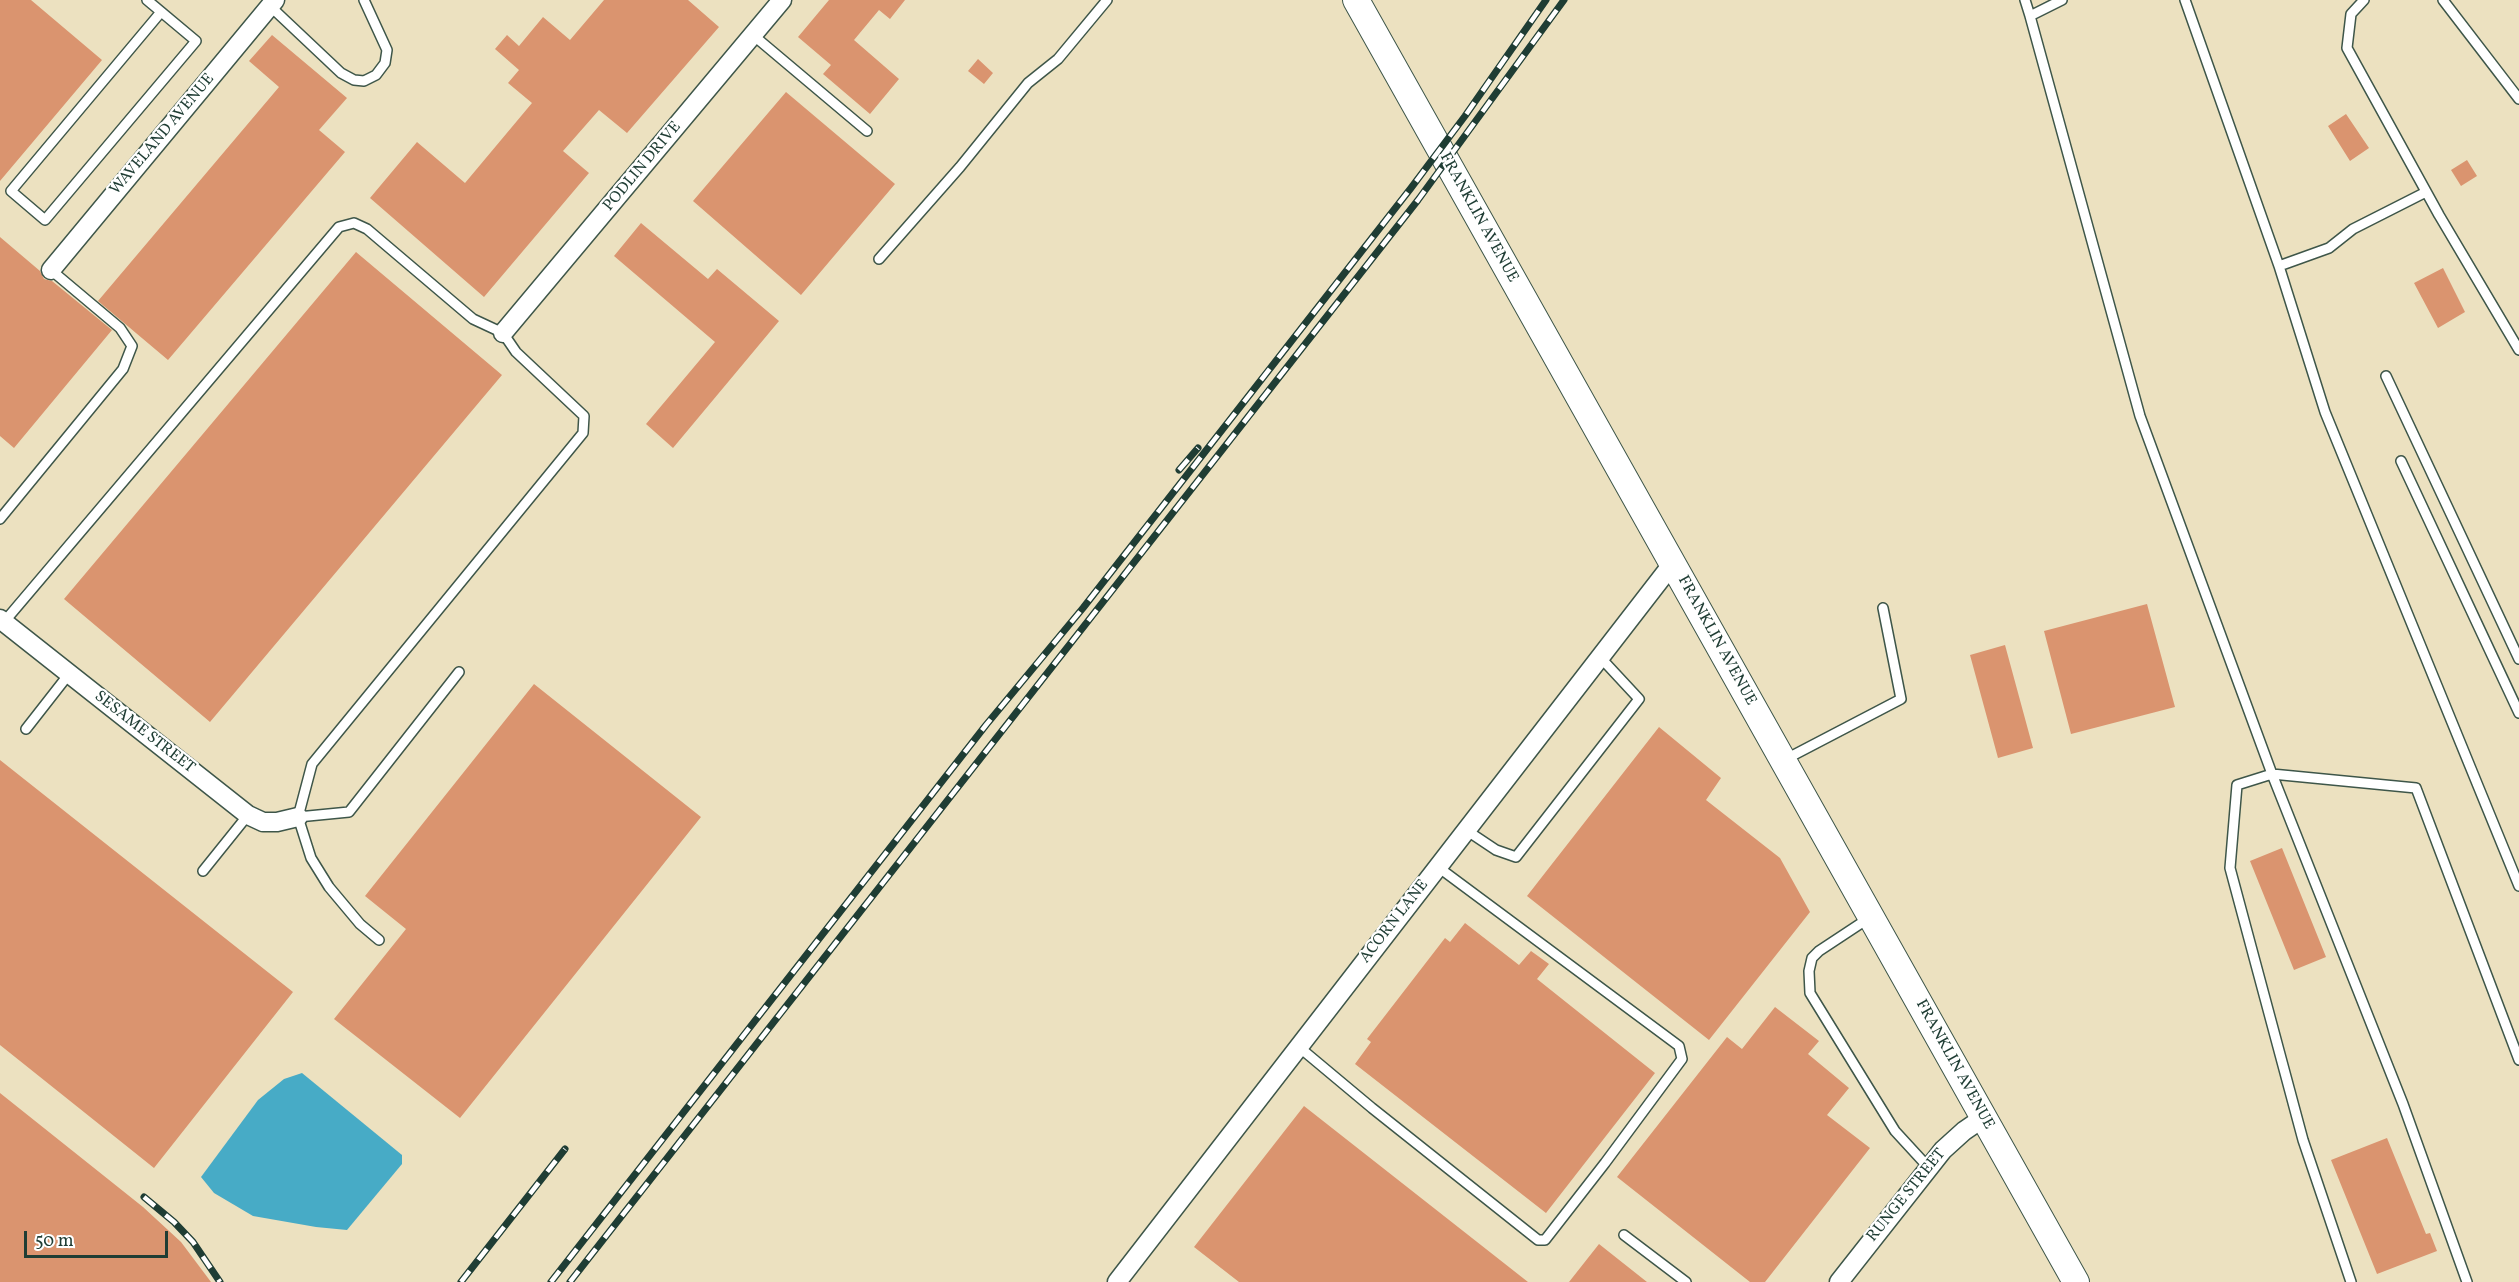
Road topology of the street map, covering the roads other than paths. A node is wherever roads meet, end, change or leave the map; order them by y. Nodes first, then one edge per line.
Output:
1 (147, 0) edge
2 (364, 0) edge
3 (782, 0) edge
4 (1107, 0) edge
5 (1356, 0) edge
6 (2025, 0) edge
7 (2062, 0) edge
8 (2185, 0) edge
9 (2364, 0) edge
10 (2443, 0) edge
11 (273, 3) edge
12 (161, 12) junction
13 (2030, 16) junction
14 (753, 35) junction
15 (2519, 99) edge
16 (867, 131) dead end
17 (2426, 192) junction
18 (879, 259) dead end
19 (2279, 266) junction
20 (51, 270) joint
21 (503, 333) junction
22 (2519, 350) edge
23 (2386, 376) dead end
24 (2401, 461) dead end
25 (0, 519) edge
26 (1673, 563) junction
27 (1883, 608) dead end
28 (2, 621) edge
29 (1600, 657) junction
30 (2519, 659) edge
31 (459, 672) dead end
32 (69, 674) junction
33 (2519, 713) edge
34 (26, 729) dead end
35 (1784, 760) junction
36 (2271, 774) junction
37 (248, 815) junction
38 (298, 817) junction
39 (1466, 830) junction
40 (1438, 867) junction
41 (204, 871) dead end
42 (2519, 886) edge
43 (1871, 917) junction
44 (379, 940) dead end
45 (1299, 1047) junction
46 (2519, 1060) edge
47 (1983, 1118) junction
48 (1929, 1168) junction
49 (1624, 1234) dead end
50 (1117, 1282) edge
51 (1686, 1282) edge
52 (1839, 1282) edge
53 (2076, 1282) edge
54 (2351, 1282) edge
55 (2468, 1282) edge

1 - 12 lane
2 - 11 lane
3 - 14 street, PODLIN DRIVE
4 - 18 lane
5 - 26 main road, FRANKLIN AVENUE
6 - 13 lane
7 - 13 lane
8 - 19 lane
9 - 17 lane
10 - 15 lane
11 - 20 street, WAVELAND AVENUE
12 - 12 lane
13 - 36 lane
14 - 16 lane
14 - 21 street, PODLIN DRIVE
17 - 19 lane
17 - 22 lane
19 - 42 lane
20 - 25 lane
21 - 28 lane
21 - 38 lane
23 - 30 lane
24 - 33 lane
26 - 29 street, ACORN LANE
26 - 35 main road, FRANKLIN AVENUE
27 - 35 lane
28 - 32 street, SESAME STREET
29 - 39 street, ACORN LANE
29 - 39 lane
31 - 38 lane
32 - 34 lane
32 - 37 street, SESAME STREET
35 - 43 main road, FRANKLIN AVENUE
36 - 46 lane
36 - 54 lane
36 - 55 lane
37 - 38 street, SESAME STREET
37 - 41 lane
38 - 44 lane
39 - 40 street, ACORN LANE
40 - 45 street, ACORN LANE
40 - 45 lane
43 - 47 main road, FRANKLIN AVENUE
43 - 48 lane
45 - 50 street, ACORN LANE
47 - 48 street, RUNGE STREET
47 - 53 main road, FRANKLIN AVENUE
48 - 52 street, RUNGE STREET
49 - 51 lane

